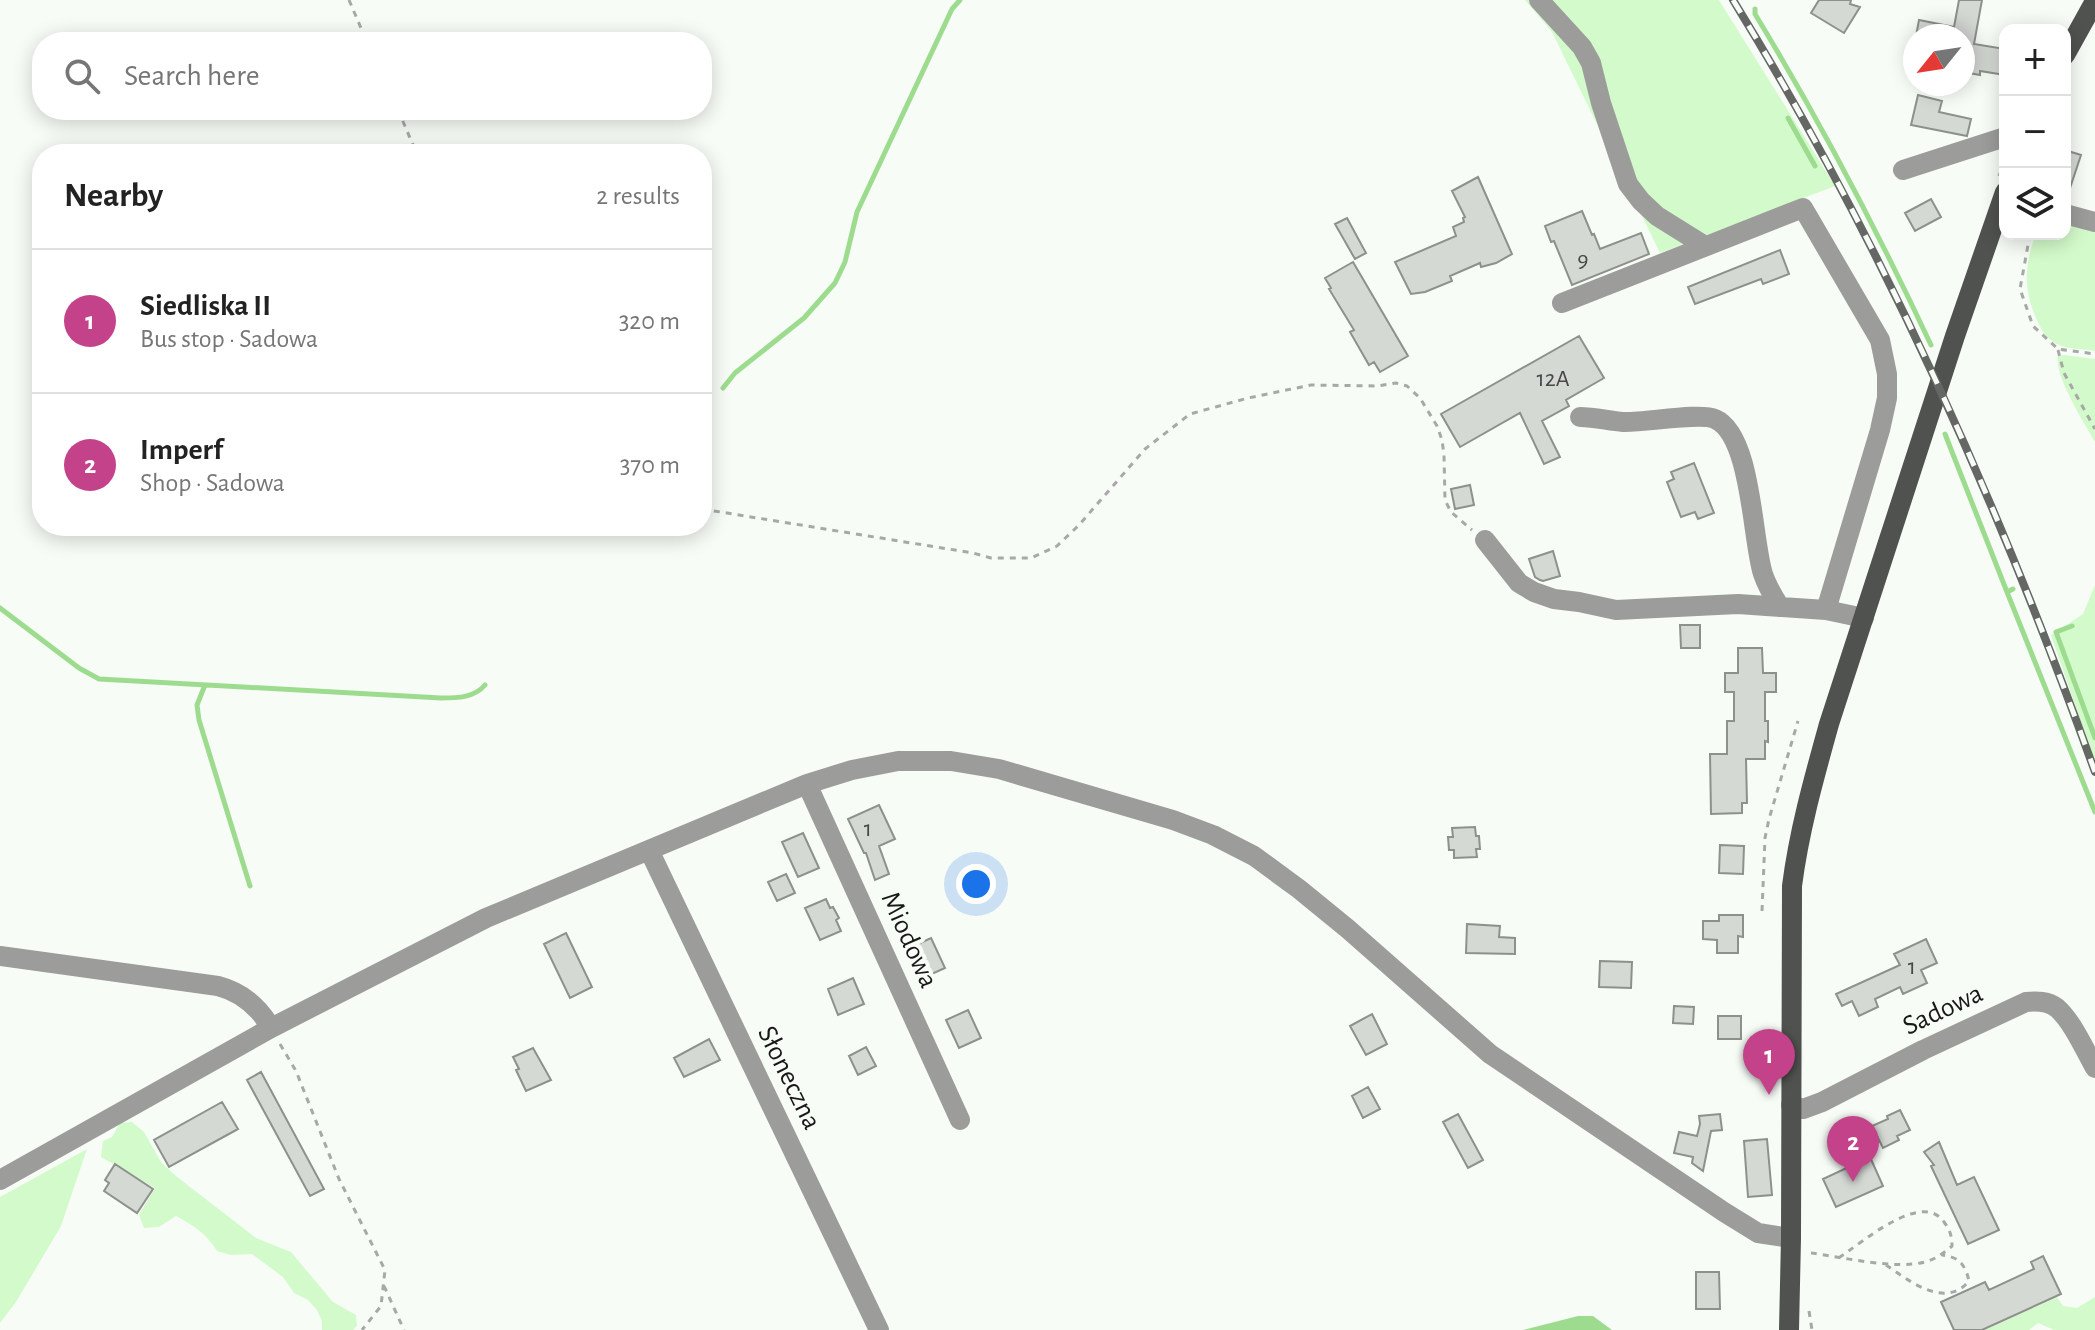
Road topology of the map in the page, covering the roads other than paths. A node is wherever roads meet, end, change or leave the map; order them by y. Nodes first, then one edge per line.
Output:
1 (1539, 0) edge
2 (2095, 1) edge
3 (2071, 44) edge
4 (1999, 139) edge
5 (1903, 170) dead end
6 (1999, 211) edge
7 (2071, 216) edge
8 (2095, 222) edge
9 (1705, 246) junction
10 (1562, 303) dead end
11 (1580, 417) dead end
12 (1485, 540) road end
13 (1780, 607) junction
14 (1826, 610) junction
15 (1864, 618) junction
16 (807, 784) junction
17 (649, 850) junction
18 (0, 956) edge
19 (271, 1028) junction
20 (2095, 1068) edge
21 (1791, 1105) junction
22 (960, 1120) dead end
23 (0, 1180) edge
24 (1791, 1244) junction
25 (879, 1330) edge
26 (1789, 1330) edge

1 - 9 street
2 - 3 main road
4 - 5 street
6 - 15 main road
7 - 8 street
9 - 10 street
9 - 14 street
11 - 13 street
12 - 13 street
13 - 14 street
14 - 15 street
15 - 21 main road
16 - 17 street
16 - 22 street, Miodowa
16 - 24 street
17 - 19 street
17 - 25 street, Słoneczna
18 - 19 street
19 - 23 street
20 - 21 street, Sadowa
21 - 24 main road
24 - 26 main road

